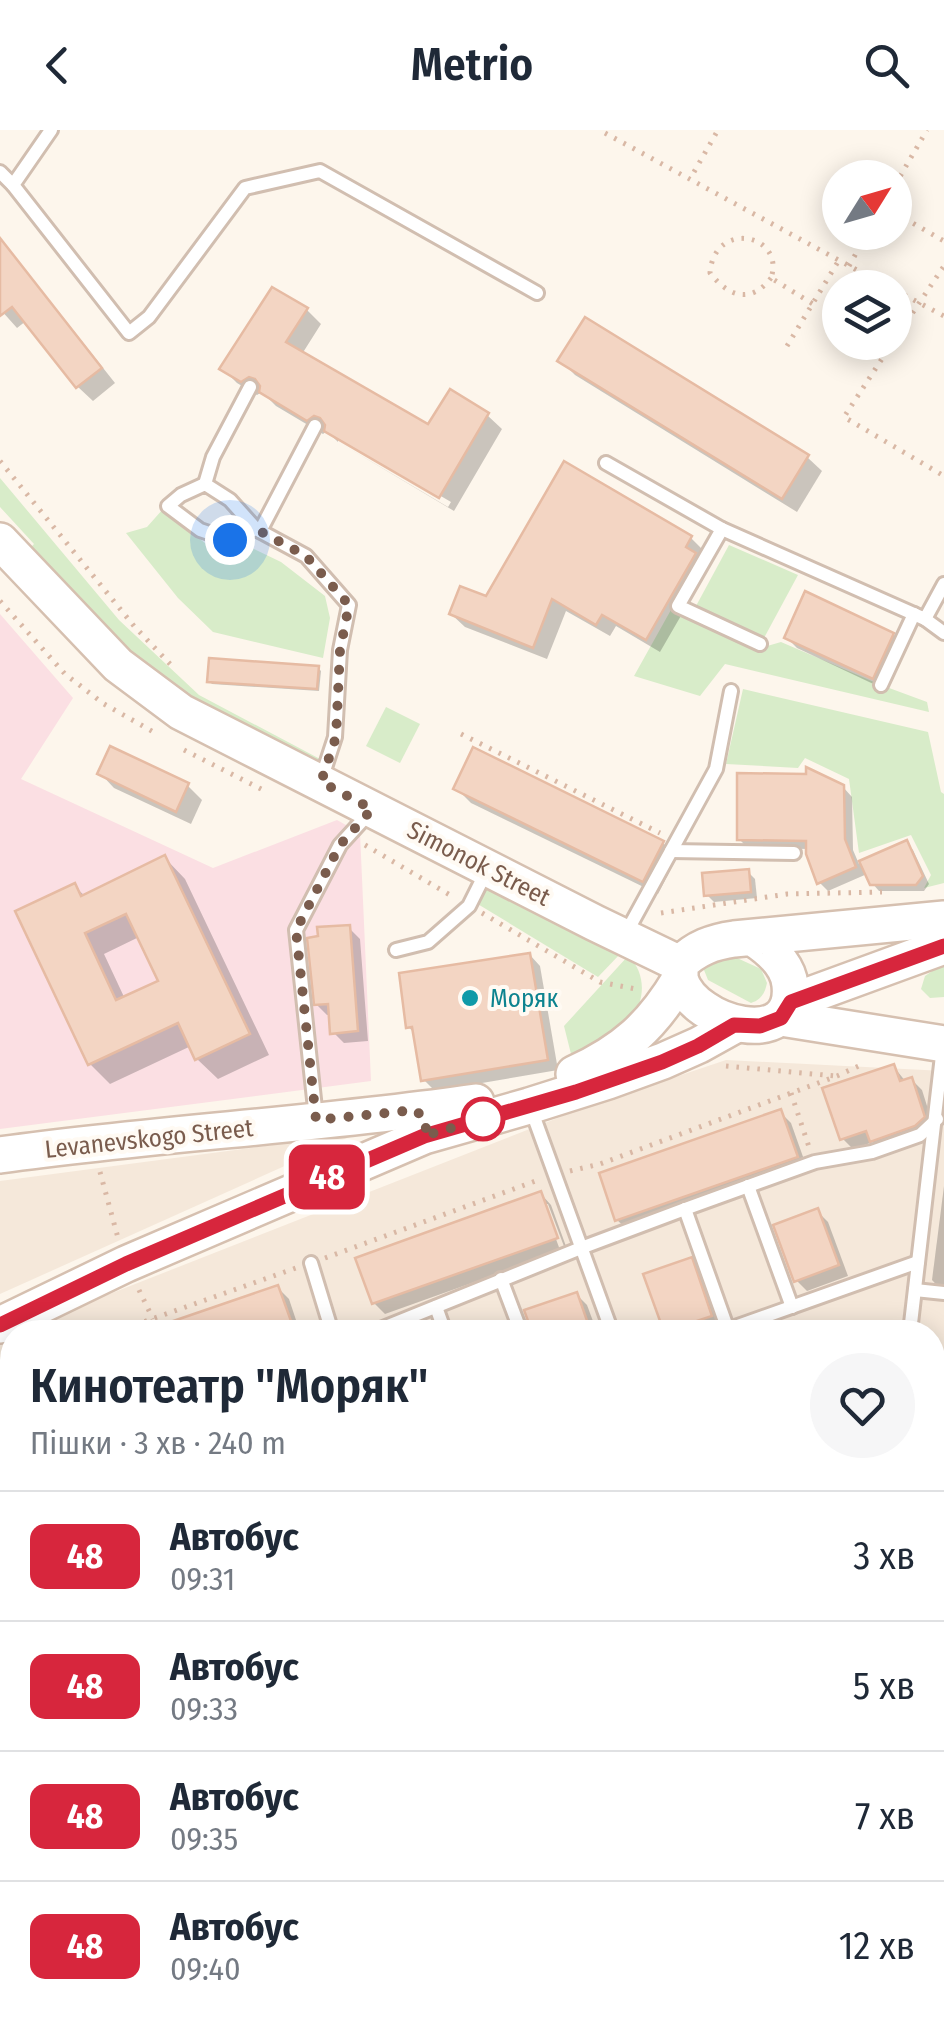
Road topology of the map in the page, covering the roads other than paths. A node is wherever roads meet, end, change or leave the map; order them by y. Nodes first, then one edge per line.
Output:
1 (50, 130) edge
2 (0, 172) edge
3 (13, 186) junction
4 (537, 293) dead end
5 (250, 387) dead end
6 (315, 426) dead end
7 (606, 463) dead end
8 (205, 484) junction
9 (722, 529) junction
10 (258, 530) junction
11 (0, 541) edge
12 (944, 584) edge
13 (920, 616) junction
14 (944, 633) edge
15 (760, 644) dead end
16 (881, 685) dead end
17 (731, 690) dead end
18 (321, 782) junction
19 (372, 809) junction
20 (674, 846) junction
21 (794, 853) dead end
22 (489, 868) junction
23 (944, 919) edge
24 (624, 938) junction
25 (754, 938) junction
26 (944, 946) edge
27 (396, 950) dead end
28 (680, 971) junction
29 (786, 1010) junction
30 (734, 1025) junction
31 (944, 1044) edge
32 (530, 1106) junction
33 (936, 1119) junction
34 (316, 1120) junction
35 (420, 1123) junction
36 (0, 1155) edge
37 (748, 1186) junction
38 (685, 1209) junction
39 (581, 1248) junction
40 (918, 1262) junction
41 (311, 1263) road end
42 (501, 1279) junction
43 (915, 1290) junction
44 (944, 1293) edge
45 (436, 1306) junction
46 (792, 1307) junction
47 (10, 1320) edge
48 (328, 1320) edge
49 (402, 1320) edge
50 (441, 1320) edge
51 (516, 1320) edge
52 (608, 1320) edge
53 (720, 1320) edge
54 (755, 1320) edge
55 (911, 1320) edge

1 - 3 lane
2 - 3 lane
3 - 4 lane
5 - 8 lane
6 - 10 lane
7 - 9 lane
8 - 10 lane
8 - 10 lane
9 - 13 lane
9 - 15 lane
10 - 18 lane
11 - 18 main road, Simonok Street
12 - 13 lane
13 - 14 lane
13 - 16 lane
17 - 20 lane
18 - 19 main road, Simonok Street
19 - 22 main road, Simonok Street
19 - 34 lane
20 - 21 lane
20 - 24 lane
22 - 24 main road, Simonok Street
22 - 27 lane
23 - 25 main road
24 - 28 main road, Simonok Street
25 - 28 main road
25 - 29 main road
26 - 29 main road
28 - 30 main road
28 - 35 main road, Levanevskogo Street
29 - 30 main road
29 - 31 main road
30 - 32 main road
31 - 33 lane
32 - 35 main road
32 - 39 lane
33 - 37 lane
33 - 40 lane
34 - 35 main road, Levanevskogo Street
34 - 36 main road, Levanevskogo Street
35 - 47 main road
37 - 38 lane
37 - 46 lane
38 - 39 lane
38 - 53 lane
39 - 42 lane
39 - 52 lane
40 - 43 lane
40 - 46 lane
41 - 48 lane
42 - 45 lane
42 - 51 lane
43 - 44 lane
43 - 55 lane
45 - 49 lane
45 - 50 lane
46 - 54 lane

